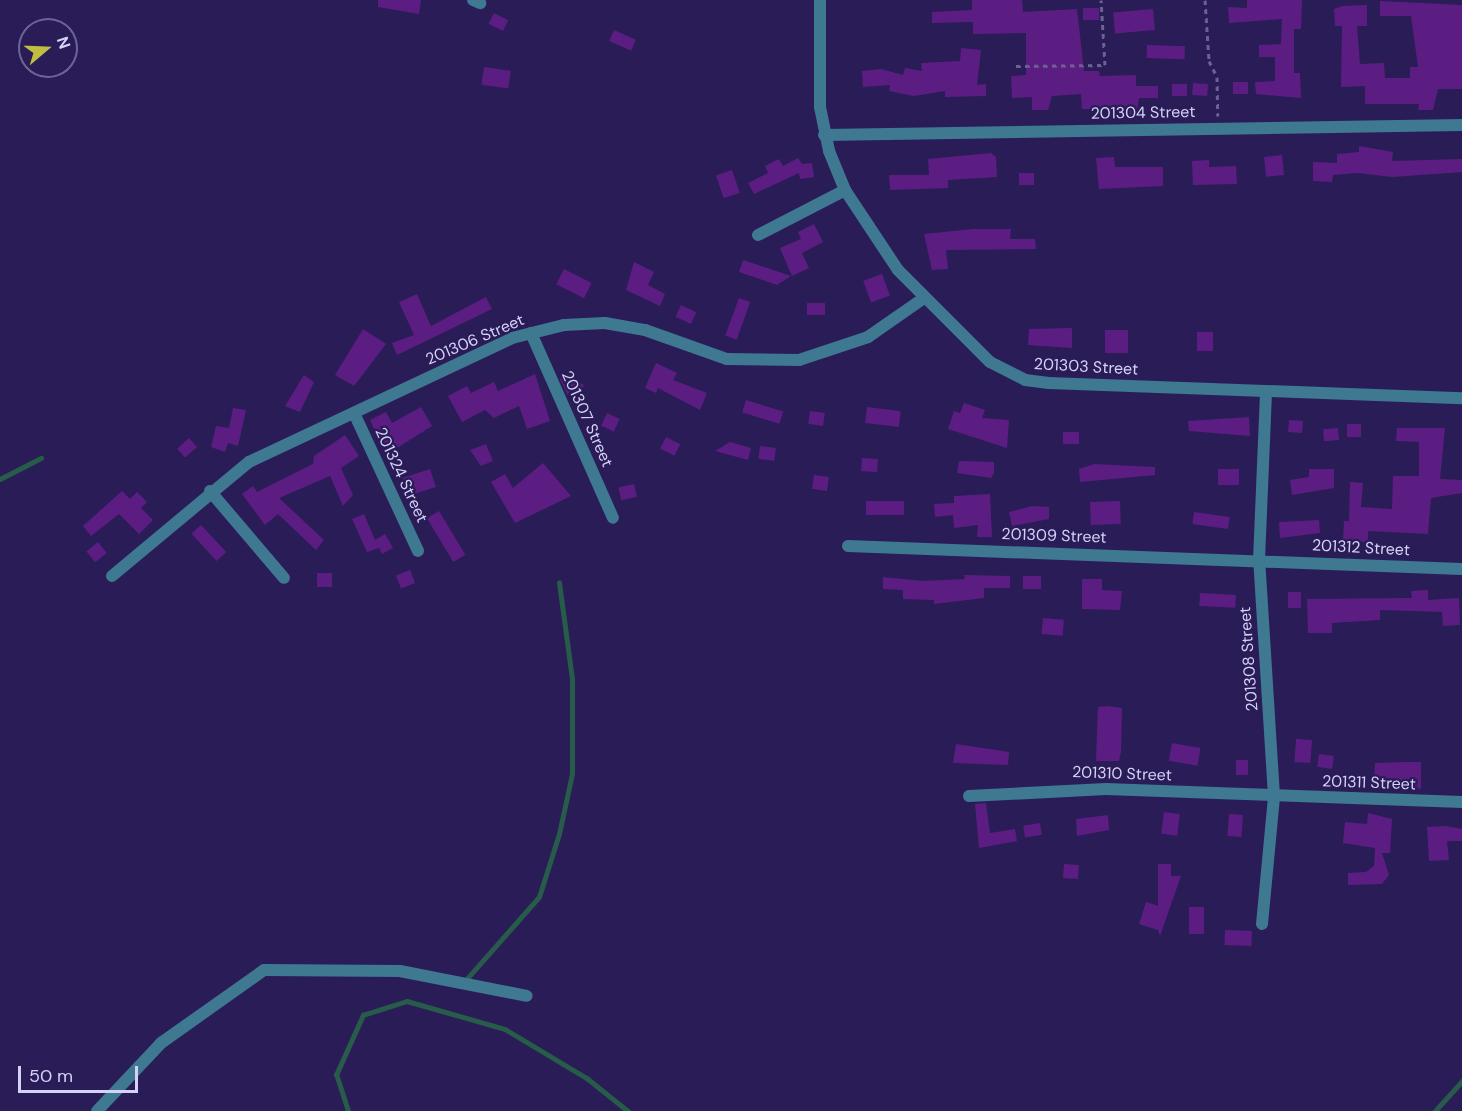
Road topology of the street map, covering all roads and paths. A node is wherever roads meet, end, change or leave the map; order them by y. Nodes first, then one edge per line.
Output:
1 (820, 0) edge
2 (1101, 0) edge
3 (1205, 0) edge
4 (1016, 66) dead end
5 (1462, 125) edge
6 (1218, 129) junction
7 (824, 135) junction
8 (845, 190) junction
9 (758, 236) dead end
10 (924, 298) junction
11 (531, 333) junction
12 (1266, 392) junction
13 (1462, 398) edge
14 (354, 413) junction
15 (210, 492) junction
16 (613, 518) dead end
17 (848, 546) dead end
18 (418, 551) dead end
19 (1259, 560) junction
20 (1462, 569) edge
21 (112, 576) dead end
22 (284, 578) dead end
23 (969, 796) dead end
24 (1274, 796) junction
25 (1462, 802) edge
26 (1262, 924) dead end
27 (527, 996) dead end
28 (97, 1111) edge

1 - 7 street, 201303 Street
2 - 4 path
3 - 6 path
5 - 6 street, 201304 Street
6 - 7 street, 201304 Street
7 - 8 street, 201303 Street
8 - 9 street
8 - 10 street, 201303 Street
10 - 11 street, 201306 Street
10 - 12 street, 201303 Street
11 - 14 street, 201306 Street
11 - 16 street, 201307 Street
12 - 13 street, 201303 Street
12 - 19 street, 201308 Street
14 - 15 street, 201306 Street
14 - 18 street, 201324 Street
15 - 21 street, 201306 Street
15 - 22 street
17 - 19 street, 201309 Street
19 - 20 street, 201312 Street
19 - 24 street, 201308 Street
23 - 24 street, 201310 Street
24 - 25 street, 201311 Street
24 - 26 street, 201308 Street
27 - 28 street

